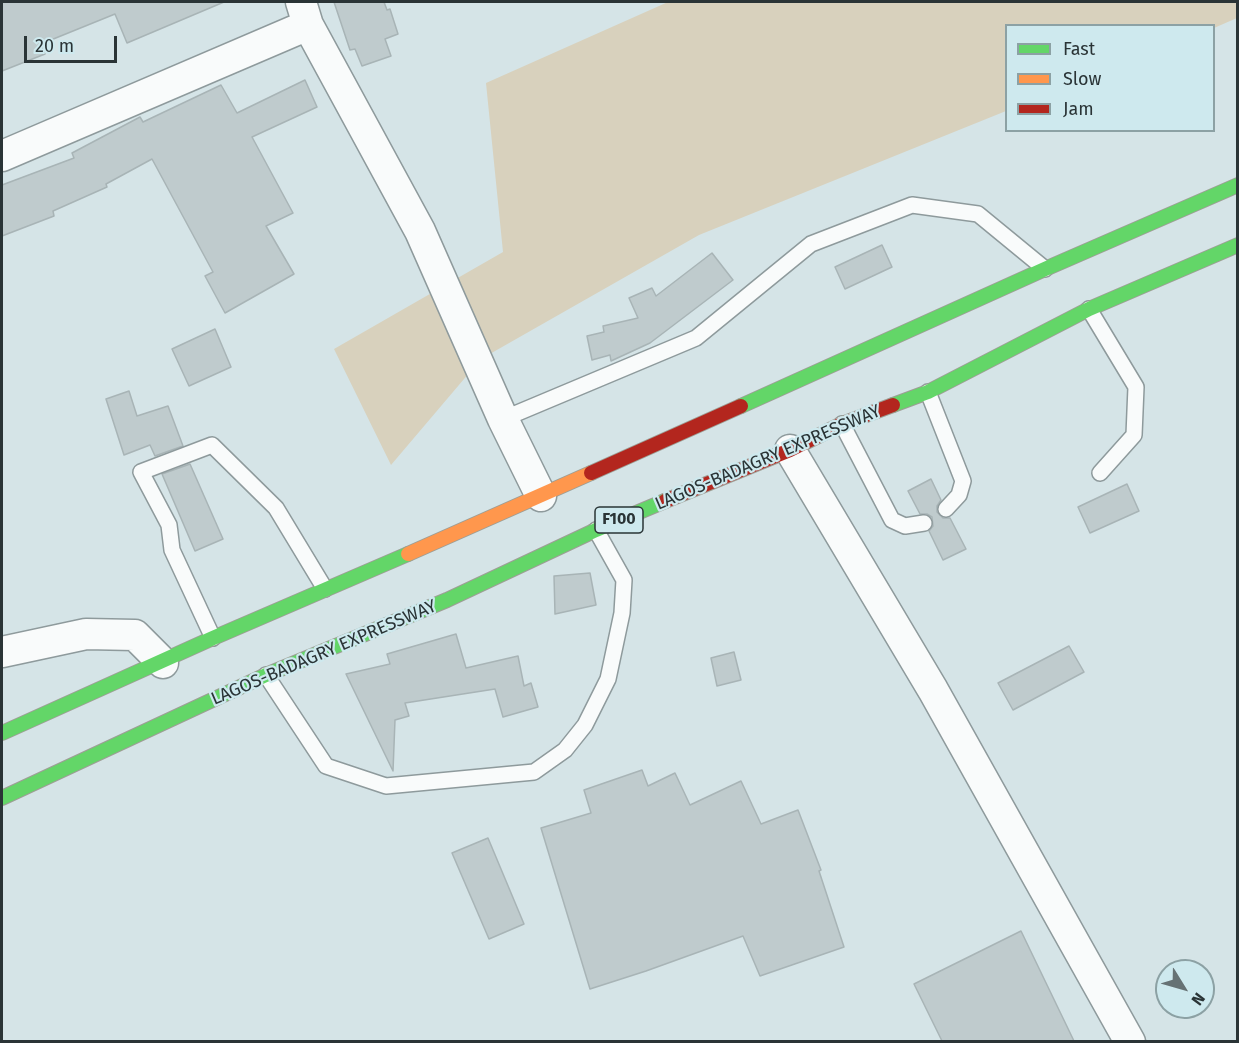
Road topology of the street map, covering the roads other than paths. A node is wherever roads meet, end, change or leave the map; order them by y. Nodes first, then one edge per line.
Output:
1 (305, 13) edge
2 (2, 156) edge
3 (1238, 185) edge
4 (1238, 245) edge
5 (1045, 269) junction
6 (1089, 309) junction
7 (928, 392) junction
8 (503, 419) junction
9 (843, 424) junction
10 (790, 450) junction
11 (1100, 473) dead end
12 (541, 496) junction
13 (946, 509) dead end
14 (924, 523) dead end
15 (596, 530) junction
16 (325, 589) junction
17 (213, 638) junction
18 (2, 652) edge
19 (163, 663) junction
20 (266, 675) junction
21 (2, 733) edge
22 (2, 798) edge
23 (1130, 1041) edge

1 - 2 street
1 - 8 street
3 - 5 highway
4 - 6 highway, LAGOS-BADAGRY EXPRESSWAY / F100
5 - 8 lane
5 - 12 highway
6 - 7 highway, LAGOS-BADAGRY EXPRESSWAY / F100
6 - 11 lane
7 - 9 highway, LAGOS-BADAGRY EXPRESSWAY / F100
7 - 13 lane
8 - 12 street
9 - 10 highway, LAGOS-BADAGRY EXPRESSWAY / F100
9 - 14 lane
10 - 15 highway, LAGOS-BADAGRY EXPRESSWAY / F100
10 - 23 street
12 - 16 highway
15 - 20 highway, LAGOS-BADAGRY EXPRESSWAY / F100
15 - 20 lane
16 - 17 highway
16 - 17 lane
17 - 19 highway
18 - 19 street
19 - 21 highway
20 - 22 highway, LAGOS-BADAGRY EXPRESSWAY / F100

